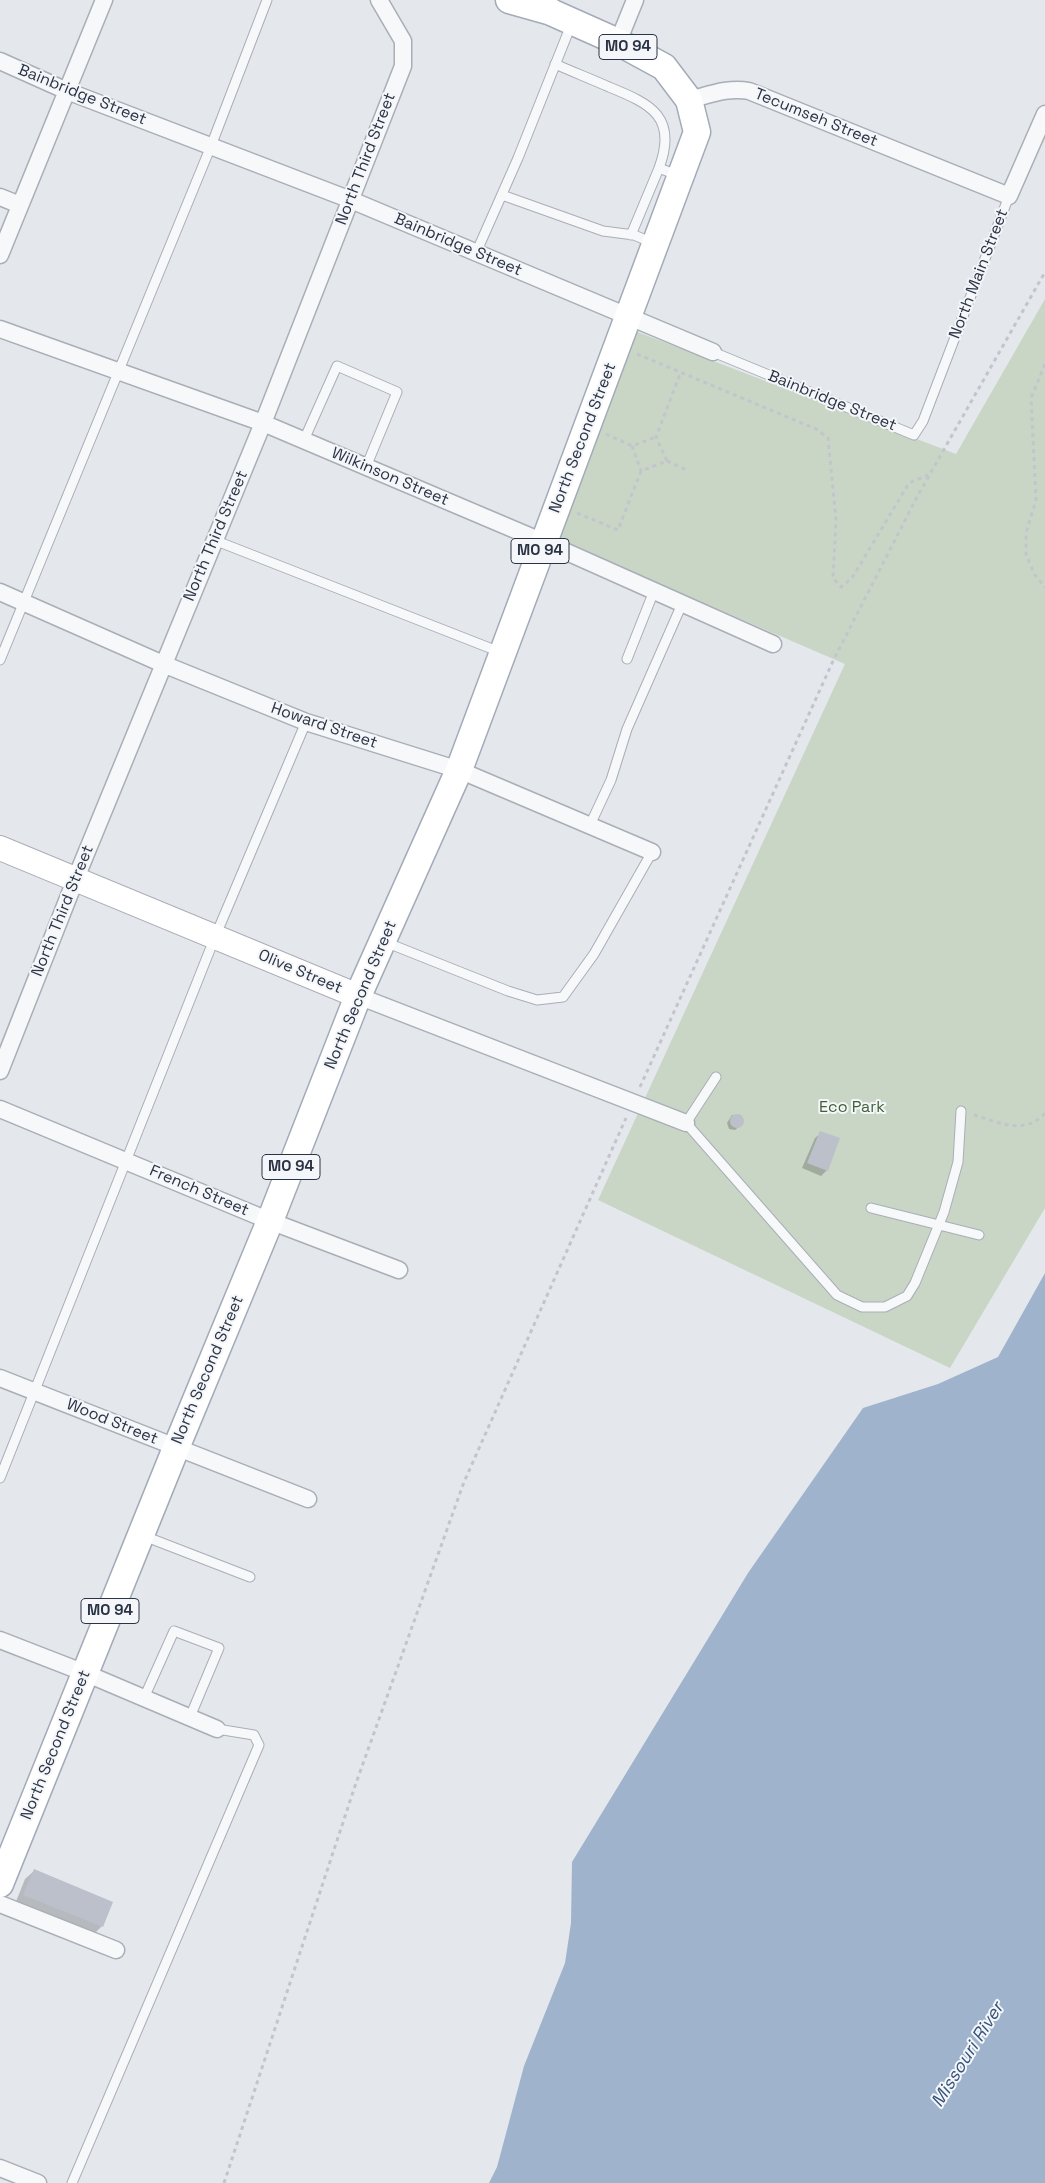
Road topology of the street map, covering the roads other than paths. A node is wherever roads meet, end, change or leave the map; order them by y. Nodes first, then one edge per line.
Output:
1 (104, 0) edge
2 (267, 0) edge
3 (379, 0) edge
4 (509, 0) edge
5 (531, 0) edge
6 (635, 0) edge
7 (554, 12) edge
8 (618, 42) junction
9 (0, 62) edge
10 (555, 64) junction
11 (67, 91) junction
12 (689, 100) junction
13 (1045, 114) edge
14 (1041, 137) edge
15 (211, 146) junction
16 (670, 172) junction
17 (502, 195) junction
18 (1009, 196) junction
19 (0, 197) edge
20 (350, 200) junction
21 (20, 206) junction
22 (631, 235) junction
23 (656, 244) junction
24 (476, 253) junction
25 (0, 255) edge
26 (628, 318) junction
27 (0, 330) edge
28 (713, 352) joint
29 (118, 372) junction
30 (263, 423) junction
31 (914, 435) joint
32 (304, 440) junction
33 (366, 466) junction
34 (214, 540) junction
35 (543, 542) junction
36 (654, 591) junction
37 (0, 592) edge
38 (24, 602) junction
39 (682, 604) junction
40 (773, 644) dead end
41 (502, 653) junction
42 (627, 659) dead end
43 (0, 660) edge
44 (163, 664) junction
45 (306, 722) junction
46 (459, 770) junction
47 (590, 825) junction
48 (0, 848) edge
49 (652, 852) joint
50 (76, 878) junction
51 (215, 937) junction
52 (383, 941) junction
53 (358, 996) junction
54 (0, 1072) edge
55 (716, 1078) dead end
56 (0, 1108) edge
57 (961, 1111) road end
58 (686, 1123) junction
59 (126, 1160) junction
60 (871, 1208) dead end
61 (270, 1220) junction
62 (940, 1224) junction
63 (979, 1235) dead end
64 (399, 1270) dead end
65 (0, 1378) edge
66 (34, 1391) junction
67 (176, 1448) junction
68 (0, 1478) edge
69 (308, 1500) dead end
70 (141, 1535) junction
71 (250, 1577) dead end
72 (0, 1640) edge
73 (85, 1673) junction
74 (144, 1698) junction
75 (190, 1717) junction
76 (217, 1728) joint
77 (0, 1884) edge
78 (0, 1904) edge
79 (116, 1950) dead end
80 (0, 2168) edge
81 (38, 2183) edge
82 (72, 2183) edge

1 - 11 street
2 - 15 lane
3 - 20 street, North Third Street
4 - 7 main road, MO 94
5 - 7 main road
6 - 8 street
7 - 8 main road, MO 94
7 - 10 lane
8 - 12 main road, MO 94
9 - 11 street, Bainbridge Street
10 - 16 lane
10 - 17 lane
11 - 15 street, Bainbridge Street
11 - 21 street
12 - 16 main road, North Second Street / MO 94
12 - 18 street, Tecumseh Street
13 - 14 street, North Main Street
14 - 18 street, North Main Street
15 - 20 street, Bainbridge Street
15 - 29 lane
16 - 22 lane
16 - 23 main road, North Second Street / MO 94
17 - 22 lane
17 - 24 lane
18 - 31 lane, North Main Street
19 - 21 street
20 - 24 street, Bainbridge Street
20 - 30 street, North Third Street
21 - 25 street
22 - 23 lane
23 - 26 main road, North Second Street / MO 94
24 - 26 street, Bainbridge Street
26 - 28 street, Bainbridge Street
26 - 35 main road, North Second Street / MO 94
27 - 29 street, Wilkinson Street
28 - 31 lane, Bainbridge Street
29 - 30 street, Wilkinson Street
29 - 38 lane
30 - 32 street, Wilkinson Street
30 - 34 street, North Third Street
32 - 33 street, Wilkinson Street
32 - 33 lane
33 - 35 street, Wilkinson Street
34 - 41 lane
34 - 44 street, North Third Street
35 - 36 street, Wilkinson Street
35 - 41 main road, North Second Street / MO 94
36 - 39 street, Wilkinson Street
36 - 42 lane
37 - 38 street, Howard Street
38 - 43 lane
38 - 44 street, Howard Street
39 - 40 street, Wilkinson Street
39 - 47 lane
41 - 46 main road, North Second Street / MO 94
44 - 45 street, Howard Street
44 - 50 street, North Third Street
45 - 46 street, Howard Street
45 - 51 lane
46 - 47 street, Howard Street
46 - 52 main road, North Second Street / MO 94
47 - 49 street, Howard Street
48 - 50 street, Olive Street
49 - 52 lane
50 - 51 street, Olive Street
50 - 54 street, North Third Street
51 - 53 street, Olive Street
51 - 59 lane
52 - 53 main road, North Second Street / MO 94
53 - 58 street, Olive Street
53 - 61 main road, North Second Street / MO 94
55 - 58 lane
56 - 59 street, French Street
57 - 62 lane
58 - 62 lane
59 - 61 street, French Street
59 - 66 lane
60 - 62 lane
61 - 64 street, French Street
61 - 67 main road, North Second Street / MO 94
62 - 63 lane
65 - 66 street, Wood Street
66 - 67 street, Wood Street
66 - 68 lane
67 - 69 street, Wood Street
67 - 70 main road, North Second Street / MO 94
70 - 71 lane
70 - 73 main road, North Second Street / MO 94
72 - 73 street
73 - 74 street
73 - 77 main road, North Second Street / MO 94
74 - 75 street
74 - 75 lane
75 - 76 street
76 - 82 lane
78 - 79 street
80 - 81 street

